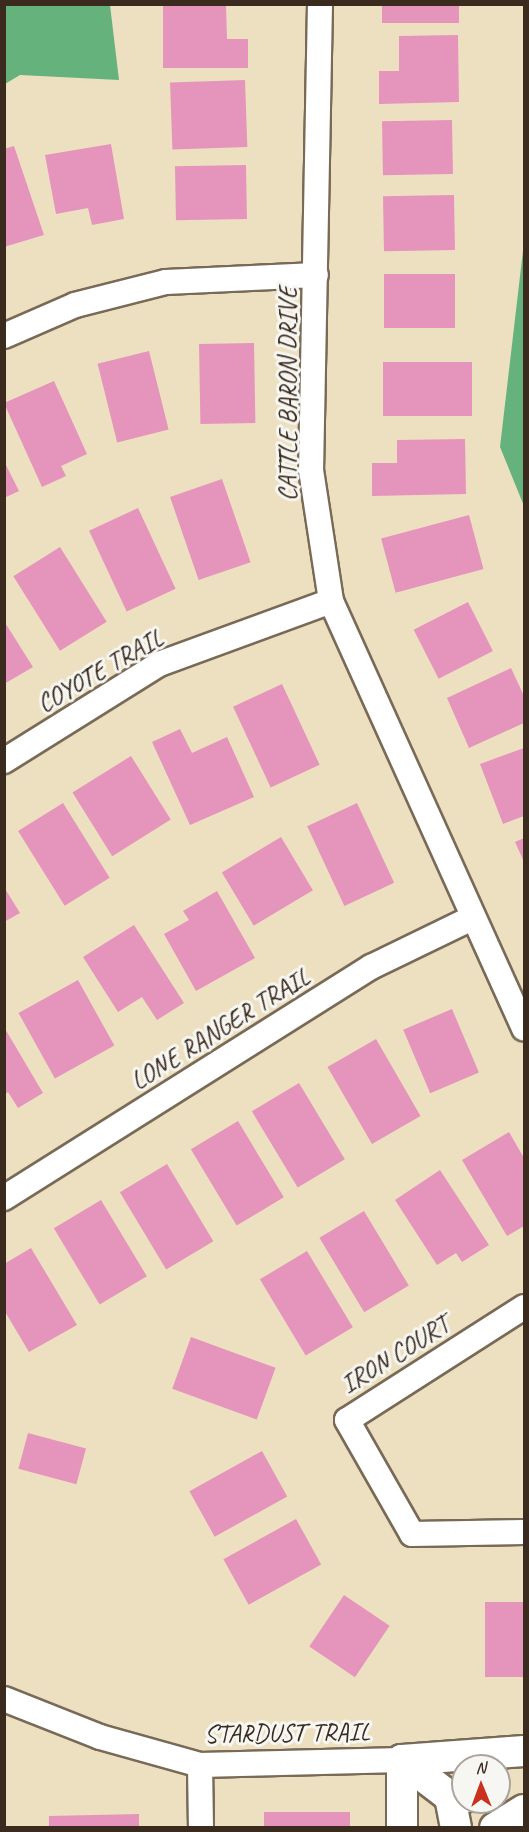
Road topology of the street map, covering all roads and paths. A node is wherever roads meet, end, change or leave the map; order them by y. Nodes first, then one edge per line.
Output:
1 (320, 4) edge
2 (316, 275) junction
3 (4, 336) edge
4 (331, 601) junction
5 (4, 761) edge
6 (472, 918) junction
7 (525, 1028) edge
8 (4, 1198) edge
9 (525, 1307) edge
10 (525, 1532) edge
11 (4, 1699) edge
12 (525, 1751) edge
13 (402, 1760) junction
14 (200, 1765) junction
15 (451, 1793) edge
16 (525, 1807) edge
17 (201, 1827) edge
18 (402, 1827) edge
19 (495, 1827) edge

1 - 2 street, CATTLE BARON DRIVE
2 - 3 street
2 - 4 street, CATTLE BARON DRIVE
4 - 5 street, COYOTE TRAIL
4 - 6 street, CATTLE BARON DRIVE
6 - 7 street, CATTLE BARON DRIVE
6 - 8 street, LONE RANGER TRAIL
9 - 10 street, IRON COURT
11 - 14 street, STARDUST TRAIL
12 - 13 street
13 - 14 street, STARDUST TRAIL
13 - 15 street
13 - 18 street
14 - 17 street
16 - 19 street

